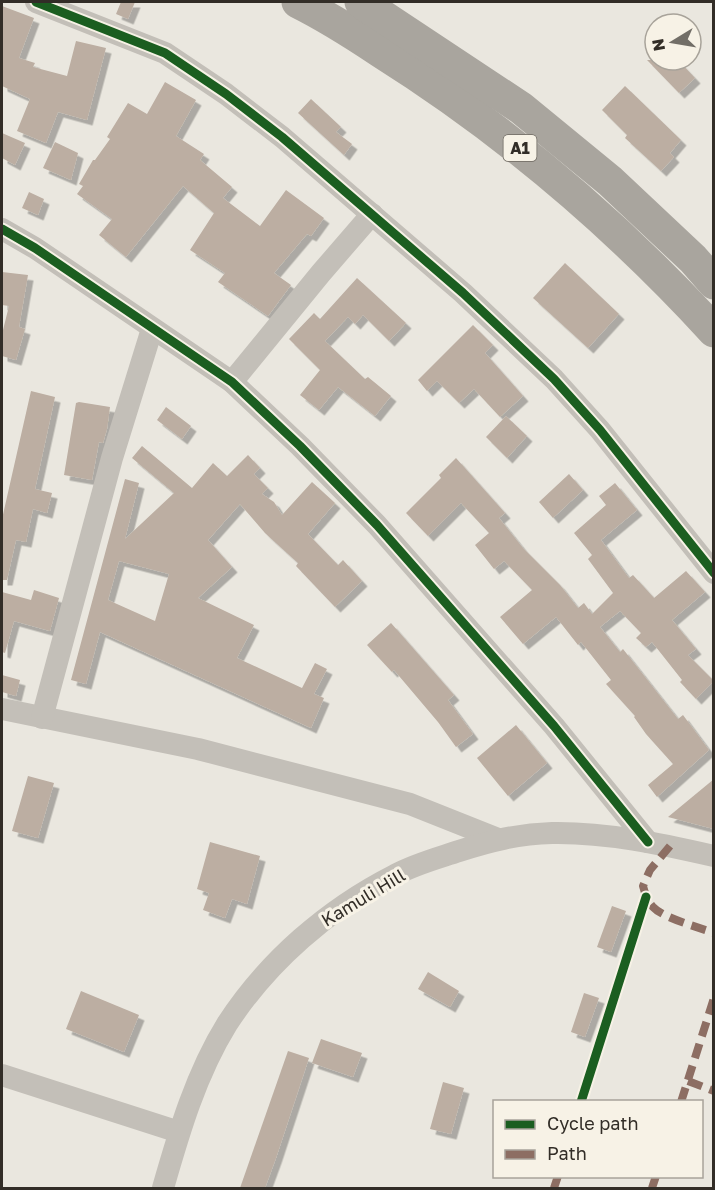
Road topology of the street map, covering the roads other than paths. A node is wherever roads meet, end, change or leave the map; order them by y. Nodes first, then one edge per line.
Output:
1 (36, 2) edge
2 (298, 2) edge
3 (361, 2) edge
4 (372, 214) junction
5 (2, 229) edge
6 (714, 283) edge
7 (152, 329) junction
8 (714, 331) edge
9 (232, 382) junction
10 (714, 573) edge
11 (2, 709) edge
12 (42, 718) junction
13 (498, 839) junction
14 (648, 842) junction
15 (714, 856) edge
16 (2, 1075) edge
17 (179, 1132) junction
18 (163, 1188) edge

1 - 4 street
2 - 8 highway, A1
3 - 6 highway, A1
4 - 9 street
4 - 10 street
5 - 7 street
7 - 9 street
7 - 12 street
9 - 14 street
11 - 12 street
12 - 13 street
13 - 14 street, Kamuli Hill
13 - 17 street, Kamuli Hill
14 - 15 street, Kamuli Hill
16 - 17 street
17 - 18 street, Kamuli Hill

